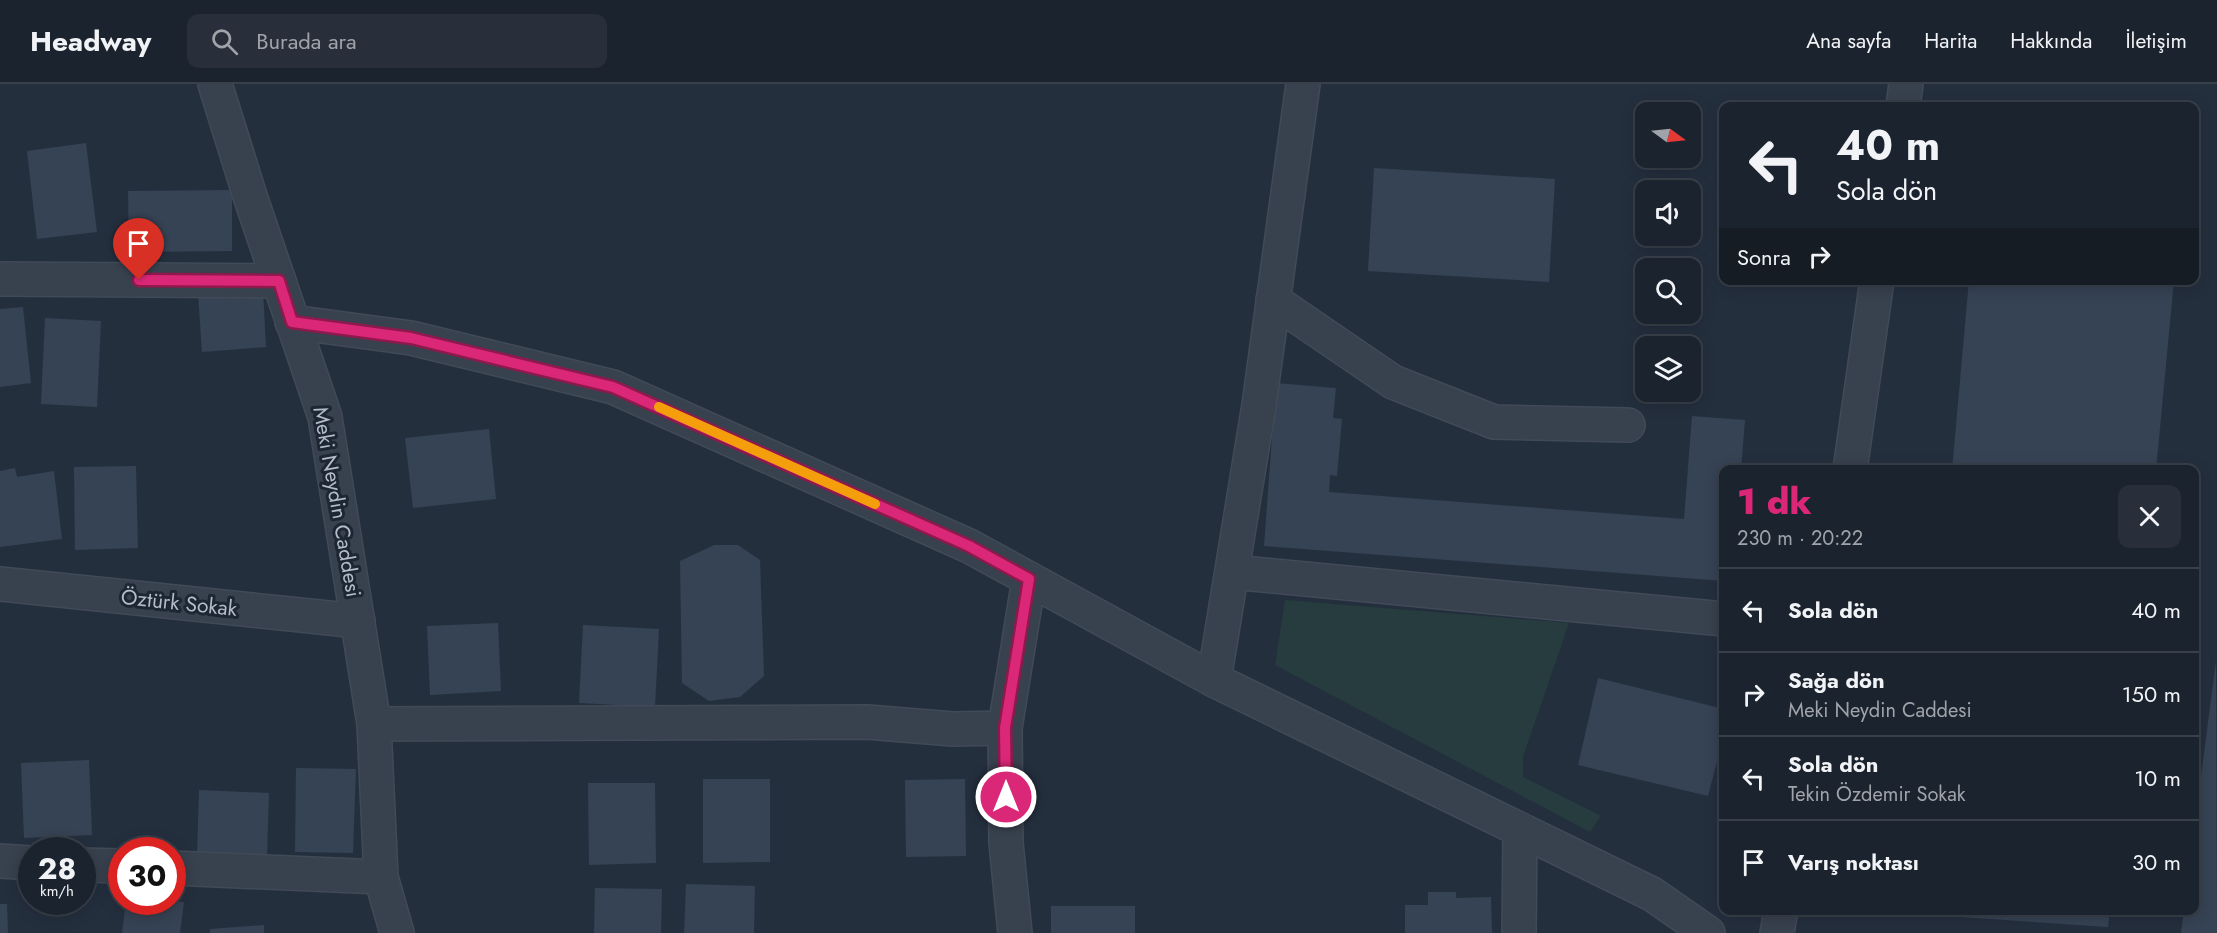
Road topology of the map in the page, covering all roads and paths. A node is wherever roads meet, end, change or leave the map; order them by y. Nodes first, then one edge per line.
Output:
1 (215, 84) edge
2 (1303, 84) edge
3 (1906, 84) edge
4 (1904, 102) edge
5 (0, 279) edge
6 (279, 281) junction
7 (1876, 285) edge
8 (1273, 300) junction
9 (292, 322) junction
10 (1628, 424) dead end
11 (1851, 465) edge
12 (1232, 572) junction
13 (1029, 579) junction
14 (0, 584) edge
15 (1719, 619) edge
16 (358, 621) junction
17 (1214, 680) junction
18 (374, 724) junction
19 (1005, 728) junction
20 (1520, 830) junction
21 (0, 861) edge
22 (18, 862) edge
23 (186, 869) edge
24 (381, 877) junction
25 (1780, 915) edge
26 (397, 933) edge
27 (1015, 933) edge
28 (1519, 933) edge
29 (1708, 933) edge
30 (1778, 933) edge

1 - 6 street, Meki Neydin Caddesi
2 - 8 street
3 - 4 street
5 - 6 street
6 - 9 street, Meki Neydin Caddesi
7 - 11 street
8 - 10 street
8 - 12 street
9 - 13 street
9 - 16 street, Meki Neydin Caddesi
12 - 15 street
12 - 17 street
13 - 17 street
13 - 19 street
14 - 16 street, Öztürk Sokak
16 - 18 street, Meki Neydin Caddesi
17 - 20 street
18 - 19 street
18 - 24 street, Meki Neydin Caddesi
19 - 27 street
20 - 28 street
20 - 29 street
21 - 22 street
23 - 24 street
24 - 26 street, Meki Neydin Caddesi
25 - 30 street

